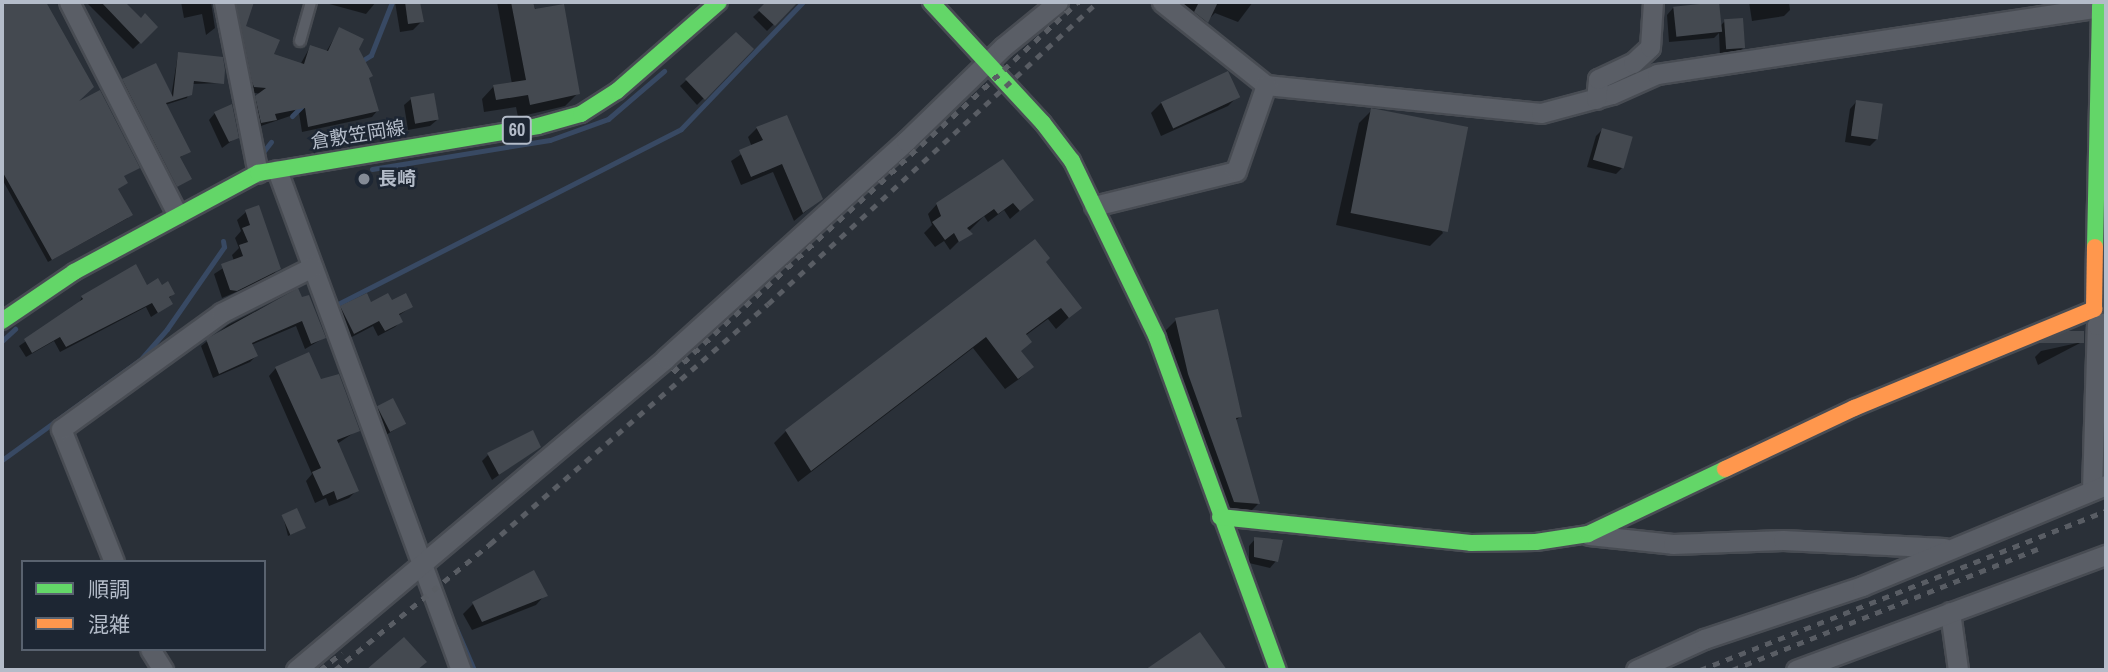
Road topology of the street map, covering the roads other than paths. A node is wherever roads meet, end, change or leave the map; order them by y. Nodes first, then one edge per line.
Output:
1 (69, 2) edge
2 (223, 2) edge
3 (311, 2) edge
4 (719, 2) edge
5 (931, 2) edge
6 (1058, 2) edge
7 (1162, 2) edge
8 (1653, 2) edge
9 (2102, 4) edge
10 (300, 41) dead end
11 (986, 62) junction
12 (1266, 85) junction
13 (1596, 99) junction
14 (268, 172) junction
15 (1094, 206) junction
16 (177, 214) junction
17 (312, 267) junction
18 (2099, 319) edge
19 (2, 321) edge
20 (2099, 487) edge
21 (1220, 516) junction
22 (1588, 534) junction
23 (1951, 548) junction
24 (2106, 555) edge
25 (113, 560) edge
26 (421, 568) junction
27 (1951, 612) junction
28 (150, 651) edge
29 (163, 670) edge
30 (296, 670) edge
31 (461, 670) edge
32 (1278, 670) edge
33 (1636, 670) edge
34 (1796, 670) edge
35 (1958, 670) edge

1 - 16 street
2 - 14 street
3 - 10 lane
4 - 14 street, 倉敷笠岡線 / 60
5 - 11 street
6 - 11 street
7 - 12 street
8 - 13 street
9 - 13 street
9 - 18 street
11 - 15 street
11 - 26 street
12 - 13 street
12 - 15 street
14 - 16 street, 倉敷笠岡線 / 60
14 - 17 street
15 - 21 street
16 - 19 street, 倉敷笠岡線 / 60
17 - 25 street
17 - 26 street
18 - 20 street
18 - 22 street
20 - 23 street
21 - 22 street
21 - 32 street
22 - 23 street
23 - 33 street
24 - 27 street
26 - 30 street
26 - 31 street
27 - 34 street
27 - 35 street
28 - 29 street

